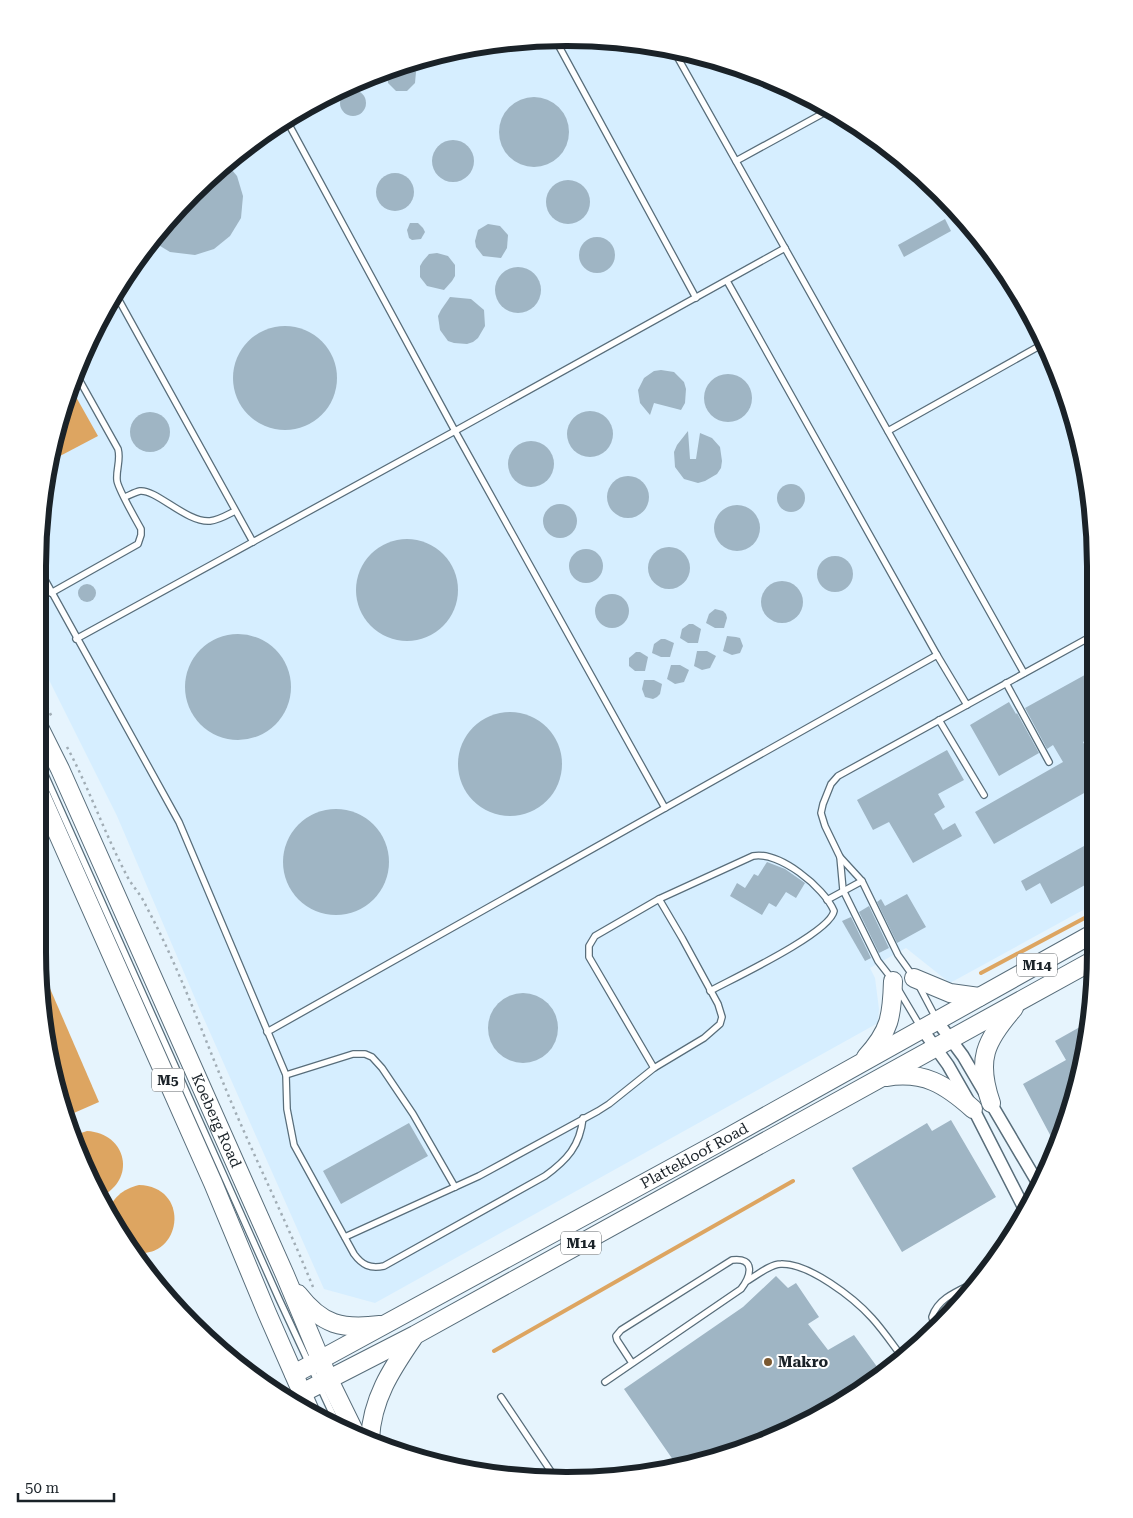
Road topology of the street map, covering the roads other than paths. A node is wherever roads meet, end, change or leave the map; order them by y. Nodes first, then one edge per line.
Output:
1 (559, 46) edge
2 (678, 58) edge
3 (823, 114) edge
4 (290, 126) edge
5 (736, 161) junction
6 (785, 248) junction
7 (727, 281) junction
8 (696, 298) junction
9 (119, 301) edge
10 (1038, 347) edge
11 (80, 382) edge
12 (455, 431) junction
13 (888, 431) junction
14 (125, 497) junction
15 (235, 511) junction
16 (253, 542) junction
17 (46, 583) edge
18 (52, 593) junction
19 (76, 639) junction
20 (1087, 639) edge
21 (937, 656) junction
22 (1024, 673) junction
23 (1006, 683) junction
24 (968, 705) junction
25 (939, 720) junction
26 (47, 724) edge
27 (1049, 762) dead end
28 (46, 775) edge
29 (984, 795) dead end
30 (46, 806) edge
31 (665, 808) junction
32 (840, 857) junction
33 (862, 881) junction
34 (843, 890) junction
35 (659, 900) junction
36 (827, 900) junction
37 (1087, 937) edge
38 (1087, 964) edge
39 (914, 978) junction
40 (893, 981) junction
41 (710, 990) junction
42 (979, 997) junction
43 (1021, 1000) junction
44 (930, 1025) junction
45 (267, 1032) junction
46 (950, 1038) junction
47 (935, 1047) junction
48 (859, 1064) junction
49 (654, 1068) junction
50 (286, 1075) junction
51 (880, 1078) junction
52 (991, 1103) junction
53 (973, 1109) junction
54 (583, 1118) junction
55 (1035, 1178) edge
56 (455, 1187) junction
57 (1022, 1203) edge
58 (345, 1237) junction
59 (285, 1275) junction
60 (747, 1281) junction
61 (962, 1290) edge
62 (933, 1320) edge
63 (388, 1324) junction
64 (415, 1335) junction
65 (898, 1352) edge
66 (632, 1363) junction
67 (316, 1364) junction
68 (294, 1374) junction
69 (324, 1382) junction
70 (605, 1382) dead end
71 (302, 1393) junction
72 (501, 1396) dead end
73 (306, 1402) edge
74 (336, 1418) edge
75 (349, 1424) edge
76 (370, 1433) edge
77 (551, 1472) edge

1 - 8 lane
2 - 5 lane
3 - 5 lane
4 - 12 lane
5 - 6 lane
6 - 7 lane
6 - 13 lane
7 - 8 lane
7 - 21 lane
8 - 12 lane
9 - 15 lane
10 - 13 lane
11 - 14 lane
12 - 16 lane
12 - 31 lane
13 - 22 lane
14 - 15 lane
14 - 18 lane
15 - 16 lane
16 - 19 lane
17 - 18 lane
18 - 19 lane
19 - 45 lane
20 - 22 lane
21 - 24 lane
21 - 31 lane
22 - 23 lane
23 - 24 lane
23 - 27 lane
24 - 25 lane
25 - 29 lane
25 - 32 lane
26 - 59 main road, Koeberg Road / M5
28 - 67 lane
30 - 68 main road, Koeberg Road / M5
31 - 45 lane
32 - 33 lane
32 - 34 lane
33 - 34 lane
33 - 39 lane
34 - 36 lane
34 - 40 lane
35 - 36 lane
35 - 41 lane
35 - 49 lane
36 - 41 lane
37 - 42 main road, Plattekloof Road / M14
38 - 43 main road, Plattekloof Road / M14
39 - 42 main road
39 - 44 lane
40 - 44 lane
40 - 48 main road
41 - 49 lane
42 - 44 main road, Plattekloof Road / M14
43 - 46 main road, Plattekloof Road / M14
43 - 52 main road
44 - 46 street
44 - 47 street
44 - 48 main road, Plattekloof Road / M14
45 - 50 lane
46 - 47 main road, Plattekloof Road / M14
46 - 52 street
47 - 51 main road, Plattekloof Road / M14
47 - 53 street
48 - 63 main road, Plattekloof Road / M14
49 - 54 lane
50 - 56 lane
50 - 58 lane
51 - 53 main road
51 - 64 main road, Plattekloof Road / M14
52 - 55 street
53 - 57 street
54 - 56 lane
54 - 58 lane
56 - 58 lane
59 - 63 main road
59 - 67 main road, Koeberg Road / M5
60 - 65 lane
60 - 66 lane
60 - 66 lane
61 - 62 lane
63 - 67 main road, Plattekloof Road / M14
64 - 69 main road, Plattekloof Road / M14
64 - 76 main road
66 - 70 lane
67 - 68 main road, Plattekloof Road / M14
67 - 69 main road, Koeberg Road / M5
68 - 71 main road, Koeberg Road / M5
69 - 71 main road, Plattekloof Road / M14
69 - 74 lane
69 - 75 main road, Koeberg Road / M5
71 - 73 main road, Koeberg Road / M5
72 - 77 lane

